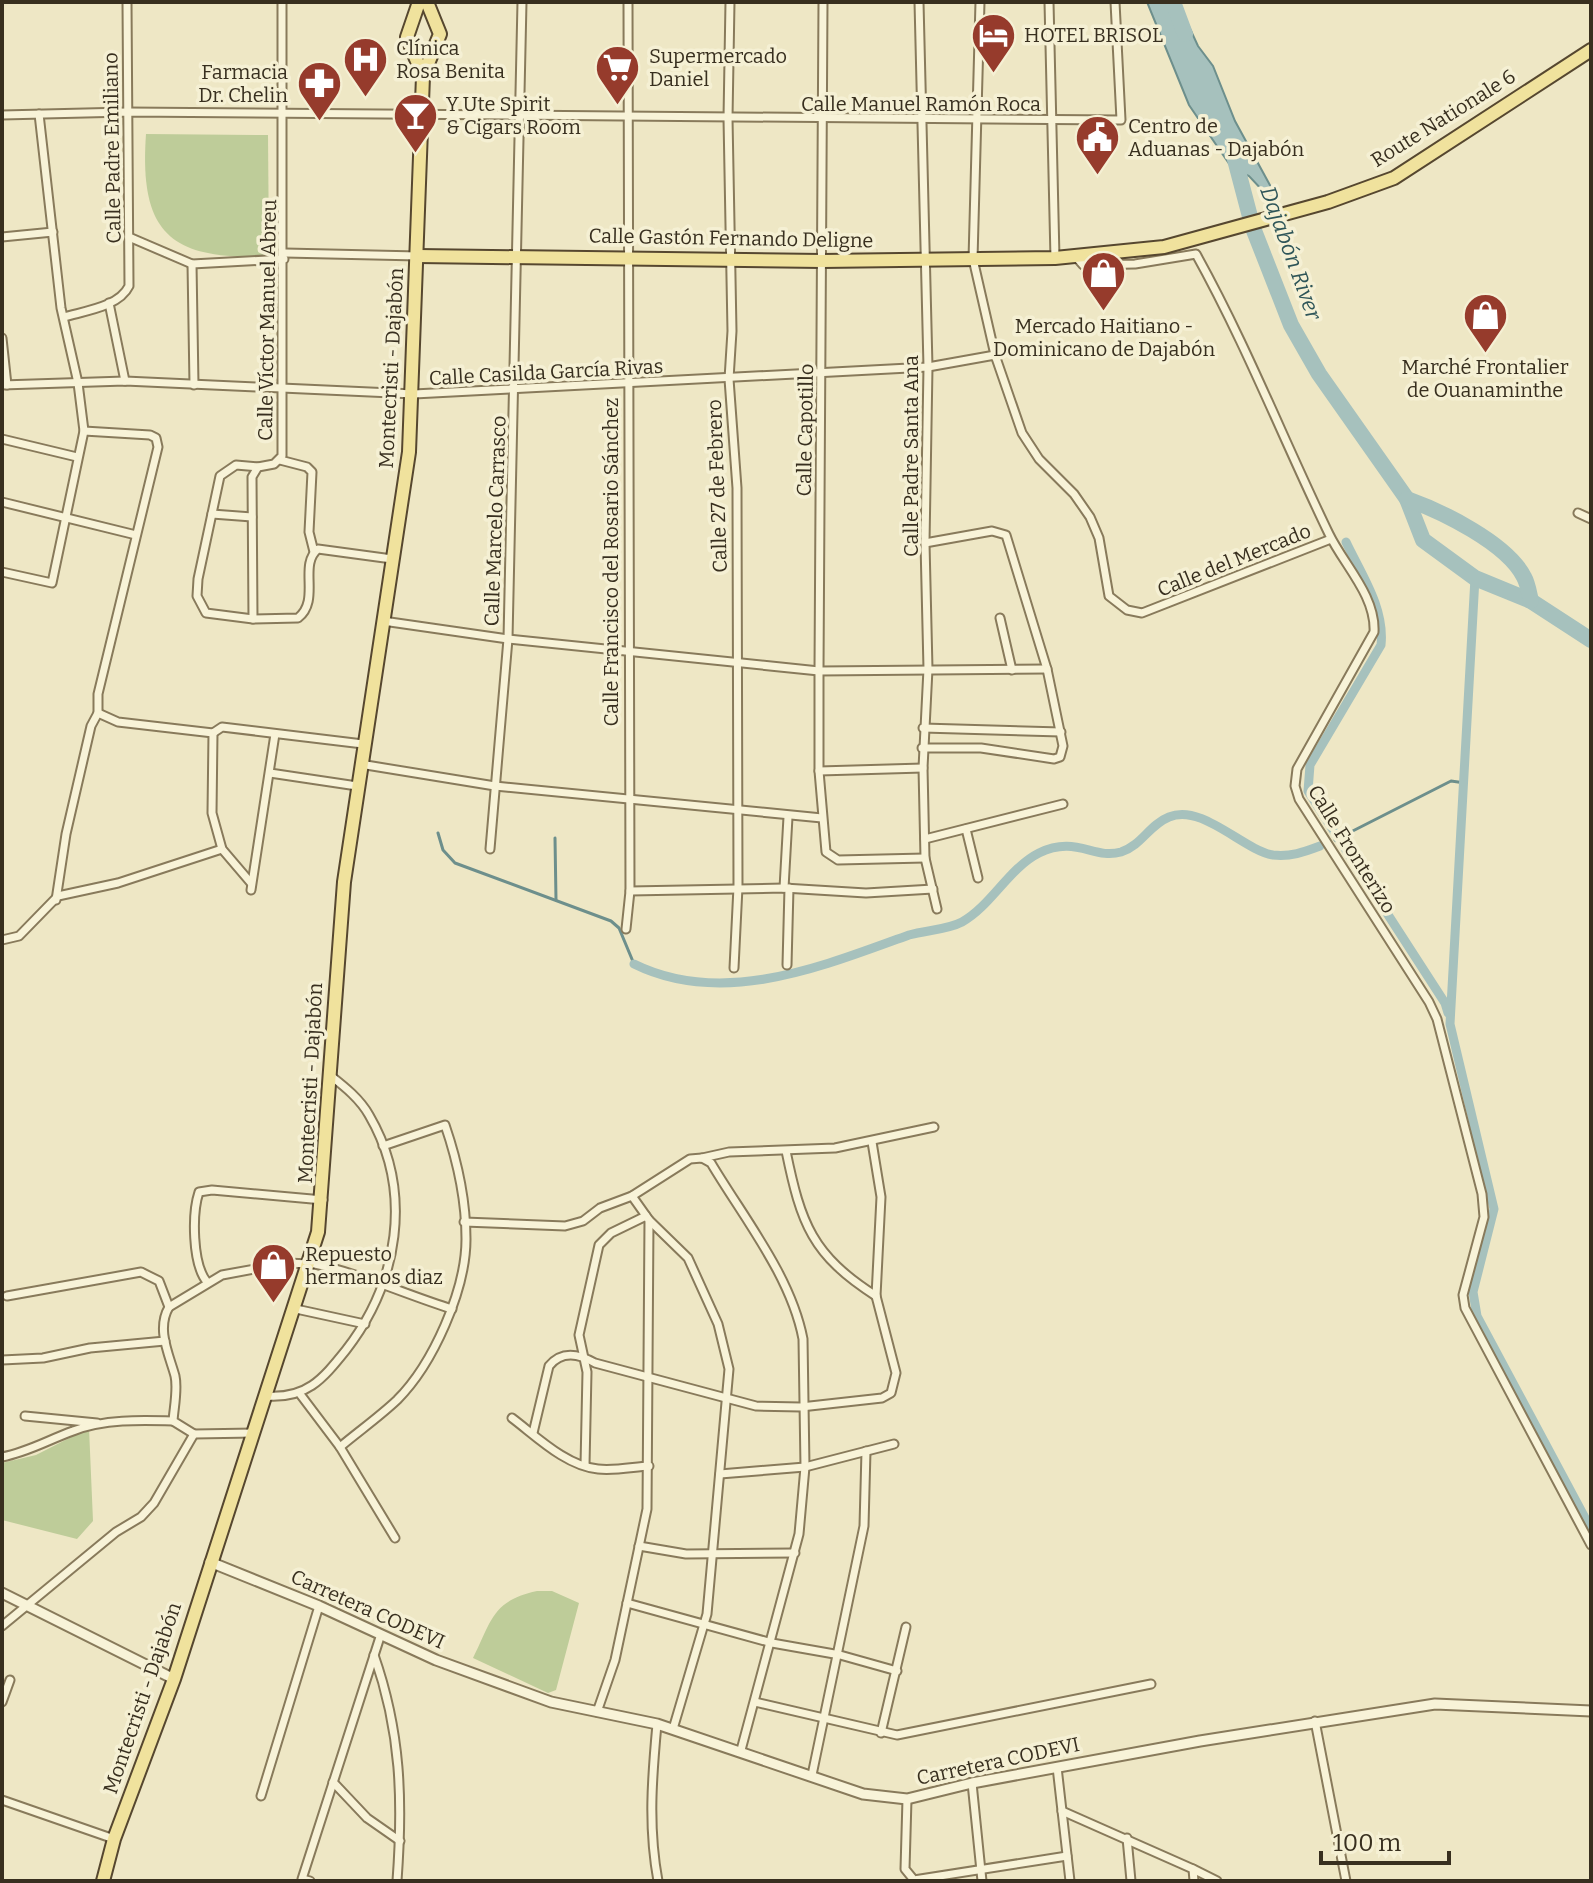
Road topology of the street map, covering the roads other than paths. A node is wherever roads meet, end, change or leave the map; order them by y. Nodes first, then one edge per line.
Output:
1 (127, 2) edge
2 (282, 2) edge
3 (419, 2) edge
4 (427, 2) edge
5 (522, 2) edge
6 (628, 2) edge
7 (730, 2) edge
8 (823, 2) edge
9 (919, 2) edge
10 (980, 2) edge
11 (1049, 2) edge
12 (1115, 2) edge
13 (1591, 50) edge
14 (423, 76) junction
15 (127, 112) junction
16 (39, 114) junction
17 (2, 115) edge
18 (284, 115) junction
19 (423, 115) junction
20 (519, 116) junction
21 (626, 116) junction
22 (728, 118) junction
23 (820, 119) junction
24 (922, 121) junction
25 (977, 121) junction
26 (1052, 121) junction
27 (53, 232) junction
28 (2, 237) edge
29 (129, 237) junction
30 (1176, 244) joint
31 (284, 256) junction
32 (418, 256) junction
33 (517, 256) junction
34 (1075, 256) junction
35 (627, 257) junction
36 (1055, 258) junction
37 (732, 259) junction
38 (973, 259) junction
39 (923, 260) junction
40 (822, 261) junction
41 (192, 264) junction
42 (109, 303) junction
43 (64, 317) junction
44 (2, 338) edge
45 (995, 355) junction
46 (928, 367) junction
47 (822, 372) junction
48 (729, 379) junction
49 (125, 381) junction
50 (78, 383) junction
51 (626, 384) junction
52 (4, 385) edge
53 (194, 385) junction
54 (282, 388) junction
55 (515, 390) junction
56 (414, 394) junction
57 (84, 431) junction
58 (2, 439) edge
59 (77, 457) junction
60 (280, 460) junction
61 (258, 467) junction
62 (2, 502) edge
63 (1578, 513) dead end
64 (212, 514) junction
65 (66, 515) junction
66 (252, 517) junction
67 (1591, 519) edge
68 (136, 535) junction
69 (1331, 539) junction
70 (925, 543) junction
71 (314, 552) junction
72 (392, 559) junction
73 (2, 572) edge
74 (1000, 618) dead end
75 (253, 619) junction
76 (383, 621) junction
77 (508, 639) junction
78 (627, 652) junction
79 (737, 664) junction
80 (928, 669) junction
81 (1047, 669) junction
82 (1012, 670) junction
83 (819, 671) junction
84 (98, 713) junction
85 (923, 728) junction
86 (1061, 732) junction
87 (213, 733) junction
88 (275, 734) junction
89 (363, 744) junction
90 (922, 748) junction
91 (360, 764) junction
92 (923, 768) junction
93 (819, 771) junction
94 (270, 773) junction
95 (357, 786) junction
96 (495, 786) junction
97 (628, 801) junction
98 (1063, 804) dead end
99 (737, 812) junction
100 (788, 817) junction
101 (822, 818) junction
102 (966, 829) junction
103 (925, 839) junction
104 (222, 849) junction
105 (490, 849) dead end
106 (925, 858) junction
107 (978, 878) dead end
108 (738, 887) junction
109 (786, 888) junction
110 (933, 889) junction
111 (630, 891) junction
112 (56, 900) junction
113 (937, 909) dead end
114 (626, 929) dead end
115 (2, 940) edge
116 (787, 965) dead end
117 (734, 968) dead end
118 (331, 1076) junction
119 (934, 1127) dead end
120 (872, 1142) junction
121 (383, 1146) junction
122 (786, 1151) junction
123 (702, 1158) junction
124 (632, 1196) junction
125 (323, 1200) junction
126 (648, 1218) junction
127 (464, 1222) junction
128 (310, 1263) junction
129 (207, 1282) junction
130 (386, 1284) junction
131 (7, 1296) dead end
132 (876, 1296) junction
133 (169, 1307) junction
134 (296, 1309) junction
135 (452, 1309) junction
136 (365, 1324) junction
137 (165, 1341) junction
138 (581, 1355) junction
139 (2, 1360) edge
140 (647, 1377) junction
141 (300, 1394) junction
142 (266, 1396) junction
143 (725, 1399) junction
144 (801, 1407) junction
145 (25, 1416) dead end
146 (512, 1418) dead end
147 (173, 1421) junction
148 (103, 1423) junction
149 (254, 1433) junction
150 (533, 1433) junction
151 (194, 1434) junction
152 (894, 1444) dead end
153 (340, 1447) junction
154 (866, 1451) junction
155 (2, 1457) edge
156 (585, 1465) junction
157 (649, 1466) junction
158 (805, 1467) junction
159 (720, 1474) junction
160 (395, 1538) dead end
161 (1591, 1545) edge
162 (639, 1546) junction
163 (795, 1553) junction
164 (713, 1554) junction
165 (210, 1562) junction
166 (2, 1593) edge
167 (627, 1603) junction
168 (319, 1606) junction
169 (26, 1607) junction
170 (704, 1625) junction
171 (2, 1626) edge
172 (906, 1627) dead end
173 (380, 1637) junction
174 (772, 1643) junction
175 (374, 1655) junction
176 (840, 1655) junction
177 (897, 1671) junction
178 (174, 1679) junction
179 (10, 1680) dead end
180 (1151, 1684) dead end
181 (2, 1702) edge
182 (755, 1702) junction
183 (1591, 1711) edge
184 (597, 1712) junction
185 (825, 1718) junction
186 (1315, 1721) junction
187 (657, 1724) junction
188 (673, 1729) junction
189 (881, 1733) junction
190 (741, 1750) junction
191 (1057, 1767) junction
192 (812, 1775) junction
193 (333, 1782) junction
194 (972, 1783) junction
195 (261, 1796) dead end
196 (907, 1799) junction
197 (2, 1800) edge
198 (1062, 1811) junction
199 (1127, 1838) junction
200 (114, 1839) junction
201 (400, 1841) junction
202 (1067, 1856) junction
203 (981, 1868) junction
204 (1193, 1869) junction
205 (103, 1881) edge
206 (310, 1881) edge
207 (397, 1881) edge
208 (658, 1881) edge
209 (982, 1881) edge
210 (1070, 1881) edge
211 (1131, 1881) edge
212 (1194, 1881) edge
213 (1217, 1881) edge
214 (1346, 1881) edge

1 - 15 street, Calle Padre Emiliano
2 - 18 street, Calle Víctor Manuel Abreu
3 - 14 main road
4 - 14 main road
5 - 20 street, Calle Marcelo Carrasco
6 - 21 street, Calle Francisco del Rosario Sánchez
7 - 22 street, Calle 27 de Febrero
8 - 23 street, Calle Capotillo
9 - 24 street, Calle Padre Santa Ana
10 - 25 street, Calle del Mercado
11 - 26 street
12 - 26 street, Calle Manuel Ramón Roca
13 - 30 main road, Route Nationale 6
14 - 19 main road, Montecristi - Dajabón
15 - 16 street, Calle Manuel Ramón Roca
15 - 18 street, Calle Manuel Ramón Roca
15 - 29 street, Calle Padre Emiliano
16 - 17 street, Calle Manuel Ramón Roca
16 - 27 street
18 - 19 street, Calle Manuel Ramón Roca
18 - 31 street, Calle Víctor Manuel Abreu
19 - 20 street, Calle Manuel Ramón Roca
19 - 32 main road, Montecristi - Dajabón
20 - 21 street, Calle Manuel Ramón Roca
20 - 33 street, Calle Marcelo Carrasco
21 - 22 street, Calle Manuel Ramón Roca
21 - 35 street, Calle Francisco del Rosario Sánchez
22 - 23 street, Calle Manuel Ramón Roca
22 - 37 street, Calle 27 de Febrero
23 - 24 street, Calle Manuel Ramón Roca
23 - 40 street, Calle Capotillo
24 - 25 street, Calle Manuel Ramón Roca
24 - 39 street, Calle Padre Santa Ana
25 - 26 street, Calle Manuel Ramón Roca
25 - 38 street, Calle del Mercado
26 - 36 street
27 - 28 street
27 - 43 street
29 - 41 street
29 - 42 street, Calle Padre Emiliano
30 - 34 main road, Calle Gastón Fernando Deligne
31 - 32 street, Calle Gastón Fernando Deligne
31 - 41 street, Calle Gastón Fernando Deligne
31 - 54 street, Calle Víctor Manuel Abreu
32 - 33 main road, Calle Gastón Fernando Deligne
32 - 56 main road, Montecristi - Dajabón
33 - 35 main road, Calle Gastón Fernando Deligne
33 - 55 street, Calle Marcelo Carrasco
34 - 36 main road, Calle Gastón Fernando Deligne
34 - 69 street, Calle Fronterizo
35 - 37 main road, Calle Gastón Fernando Deligne
35 - 51 street, Calle Francisco del Rosario Sánchez
36 - 38 main road, Calle Gastón Fernando Deligne
37 - 40 main road, Calle Gastón Fernando Deligne
37 - 48 street, Calle 27 de Febrero
38 - 39 main road, Calle Gastón Fernando Deligne
38 - 45 street, Calle del Mercado
39 - 40 main road, Calle Gastón Fernando Deligne
39 - 46 street, Calle Padre Santa Ana
40 - 47 street, Calle Capotillo
41 - 53 street
42 - 43 street
42 - 49 street
43 - 50 street
44 - 52 street
45 - 46 street, Calle Casilda García Rivas
45 - 69 street, Calle del Mercado
46 - 47 street, Calle Casilda García Rivas
46 - 70 street, Calle Padre Santa Ana
47 - 48 street, Calle Casilda García Rivas
47 - 83 street, Calle Capotillo
48 - 51 street, Calle Casilda García Rivas
48 - 79 street, Calle 27 de Febrero
49 - 50 street, Calle Casilda García Rivas
49 - 53 street, Calle Casilda García Rivas
50 - 52 street, Calle Casilda García Rivas
50 - 57 street
51 - 55 street, Calle Casilda García Rivas
51 - 78 street, Calle Francisco del Rosario Sánchez
53 - 54 street, Calle Casilda García Rivas
54 - 56 street, Calle Casilda García Rivas
54 - 60 street, Calle Víctor Manuel Abreu
55 - 56 street, Calle Casilda García Rivas
55 - 77 street, Calle Marcelo Carrasco
56 - 72 main road, Montecristi - Dajabón
57 - 59 street
57 - 68 street
58 - 59 street
59 - 65 street
60 - 61 street, Calle Víctor Manuel Abreu
60 - 71 street
61 - 64 street
61 - 66 street, Calle Víctor Manuel Abreu
62 - 65 street
63 - 67 street
64 - 66 street
64 - 75 street
65 - 68 street
65 - 73 street
66 - 75 street, Calle Víctor Manuel Abreu
68 - 84 street
69 - 161 street, Calle Fronterizo
70 - 80 street, Calle Padre Santa Ana
70 - 81 street
71 - 72 street
71 - 75 street
72 - 76 main road, Montecristi - Dajabón
74 - 82 street
76 - 77 street
76 - 89 main road, Montecristi - Dajabón
77 - 78 street
77 - 96 street, Calle Marcelo Carrasco
78 - 79 street
78 - 97 street, Calle Francisco del Rosario Sánchez
79 - 83 street
79 - 99 street, Calle 27 de Febrero
80 - 82 street
80 - 83 street
80 - 85 street, Calle Padre Santa Ana
81 - 82 street
81 - 86 street
83 - 93 street, Calle Capotillo
84 - 87 street
84 - 112 street
85 - 86 street
85 - 90 street, Calle Padre Santa Ana
86 - 90 street
87 - 88 street
87 - 104 street
88 - 89 street
88 - 94 street
89 - 91 main road, Montecristi - Dajabón
90 - 92 street, Calle Padre Santa Ana
91 - 95 main road, Montecristi - Dajabón
91 - 96 street
92 - 93 street
92 - 103 street, Calle Padre Santa Ana
93 - 101 street, Calle Capotillo
94 - 95 street
94 - 104 street
95 - 118 main road, Montecristi - Dajabón
96 - 97 street
96 - 105 street, Calle Marcelo Carrasco
97 - 99 street
97 - 111 street, Calle Francisco del Rosario Sánchez
98 - 102 street
99 - 100 street
99 - 108 street, Calle 27 de Febrero
100 - 101 street
100 - 109 street
101 - 106 street, Calle Capotillo
102 - 103 street
102 - 107 street
103 - 106 street, Calle Padre Santa Ana
104 - 112 street
106 - 110 street, Calle Padre Santa Ana
108 - 109 street
108 - 111 street
108 - 117 street, Calle 27 de Febrero
109 - 110 street
109 - 116 street
110 - 113 street, Calle Padre Santa Ana
111 - 114 street, Calle Francisco del Rosario Sánchez
112 - 115 street
118 - 121 street
118 - 125 main road, Montecristi - Dajabón
119 - 120 street
120 - 122 street
120 - 132 street
121 - 127 street
121 - 130 street
122 - 123 street
122 - 132 street
123 - 124 street
123 - 144 street
124 - 126 street
124 - 127 street
125 - 128 main road, Montecristi - Dajabón
125 - 129 street
126 - 138 street
126 - 140 street
126 - 143 street
127 - 135 street
128 - 129 street
128 - 130 street
128 - 134 main road, Montecristi - Dajabón
129 - 133 street
130 - 135 street
130 - 136 street
131 - 133 street
132 - 144 street
133 - 137 street
134 - 136 street
134 - 142 main road, Montecristi - Dajabón
135 - 153 street
136 - 141 street
137 - 139 street
137 - 147 street
138 - 140 street
138 - 150 street
138 - 156 street
140 - 143 street
140 - 157 street
141 - 142 street
141 - 153 street
142 - 149 main road, Montecristi - Dajabón
143 - 144 street
143 - 159 street
144 - 158 street
145 - 148 street
146 - 150 street
147 - 148 street
147 - 151 street
148 - 155 street
149 - 151 street
149 - 165 main road, Montecristi - Dajabón
150 - 156 street
151 - 169 street
152 - 154 street
153 - 160 street
154 - 158 street
154 - 176 street
156 - 157 street
157 - 162 street
158 - 159 street
158 - 163 street
159 - 164 street
162 - 164 street
162 - 167 street
163 - 164 street
163 - 174 street
164 - 170 street
165 - 168 street, Carretera CODEVI
165 - 178 main road, Montecristi - Dajabón
166 - 169 street
167 - 170 street
167 - 184 street
168 - 173 street, Carretera CODEVI
168 - 195 street
169 - 171 street
169 - 178 street
170 - 174 street
170 - 188 street
172 - 177 street
173 - 175 street
173 - 184 street, Carretera CODEVI
174 - 176 street
174 - 182 street
175 - 193 street
175 - 201 street
176 - 177 street
176 - 185 street
177 - 189 street
178 - 200 main road, Montecristi - Dajabón
179 - 181 street
180 - 189 street
182 - 185 street
182 - 190 street
183 - 186 street, Carretera CODEVI
184 - 187 street, Carretera CODEVI
185 - 189 street
185 - 192 street
186 - 191 street, Carretera CODEVI
186 - 214 street
187 - 188 street, Carretera CODEVI
187 - 208 street
188 - 190 street, Carretera CODEVI
190 - 192 street, Carretera CODEVI
191 - 194 street, Carretera CODEVI
191 - 198 street
192 - 196 street, Carretera CODEVI
193 - 201 street
193 - 206 street
194 - 196 street, Carretera CODEVI
194 - 203 street
196 - 203 street
197 - 200 street
198 - 199 street
198 - 202 street
199 - 204 street
199 - 211 street
200 - 205 main road, Montecristi - Dajabón
201 - 207 street
202 - 203 street
202 - 210 street
203 - 209 street
204 - 212 street
204 - 213 street

